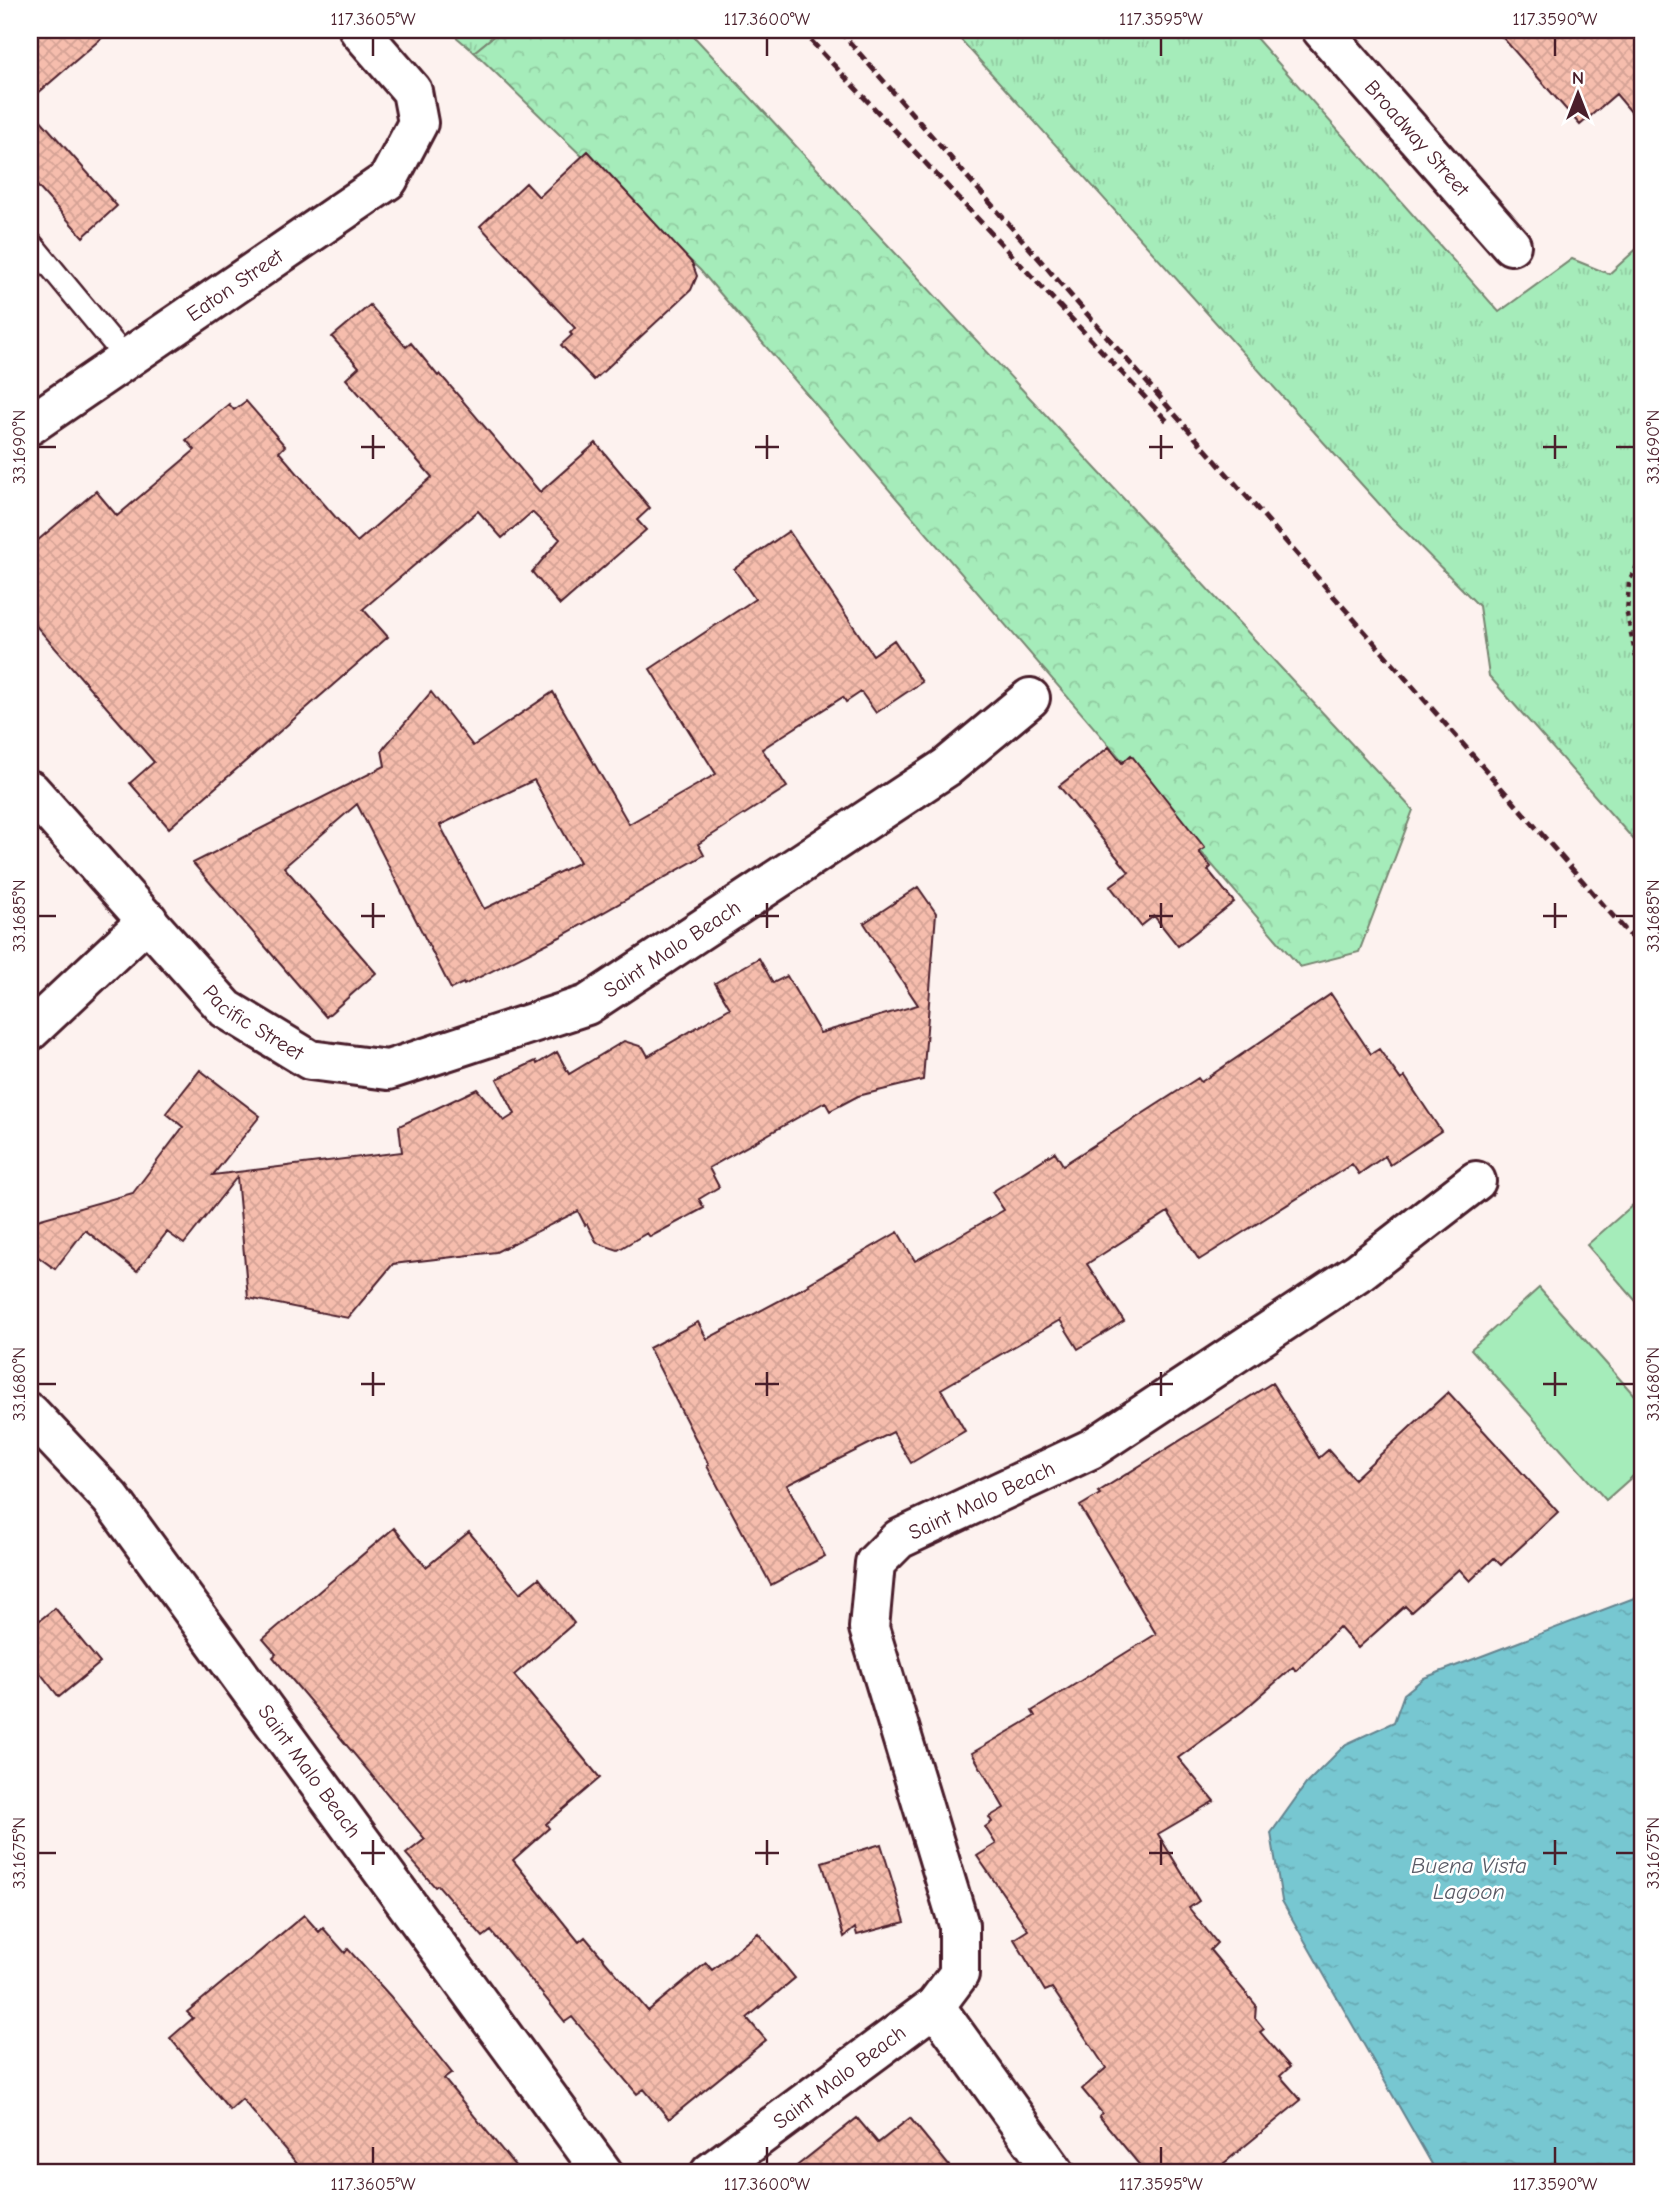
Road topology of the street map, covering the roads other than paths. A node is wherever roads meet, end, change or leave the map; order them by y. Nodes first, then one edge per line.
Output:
1 (359, 30) edge
2 (1322, 30) edge
3 (30, 242) edge
4 (1511, 245) dead end
5 (126, 358) junction
6 (30, 425) edge
7 (1030, 698) dead end
8 (30, 790) edge
9 (148, 920) junction
10 (30, 1031) edge
11 (388, 1070) joint
12 (1476, 1181) dead end
13 (30, 1413) edge
14 (935, 2006) junction
15 (603, 2173) edge
16 (709, 2173) edge
17 (1055, 2173) edge

1 - 5 street, Eaton Street
2 - 4 street, Broadway Street
3 - 5 lane
5 - 6 street, Eaton Street
7 - 11 street, Saint Malo Beach
8 - 9 street, Pacific Street
9 - 10 street
9 - 11 street, Pacific Street
12 - 14 street, Saint Malo Beach
13 - 15 street, Saint Malo Beach
14 - 16 street, Saint Malo Beach
14 - 17 street

